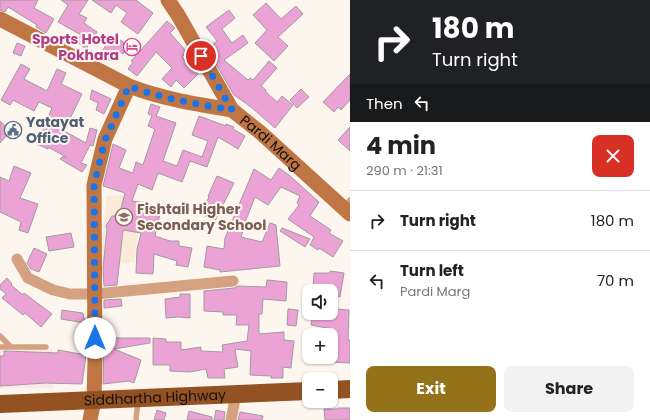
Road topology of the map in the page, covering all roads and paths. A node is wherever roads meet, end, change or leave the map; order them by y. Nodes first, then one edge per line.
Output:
1 (168, 0) edge
2 (0, 19) edge
3 (129, 86) junction
4 (232, 110) junction
5 (348, 207) edge
6 (17, 259) dead end
7 (232, 281) dead end
8 (95, 294) junction
9 (0, 336) edge
10 (46, 346) dead end
11 (0, 347) edge
12 (11, 347) junction
13 (350, 389) edge
14 (338, 390) edge
15 (302, 391) edge
16 (236, 394) junction
17 (138, 398) junction
18 (94, 400) junction
19 (0, 404) edge
20 (90, 420) edge
21 (136, 420) edge
22 (231, 420) edge

1 - 4 main road, Pardi Marg
2 - 3 main road
3 - 4 main road
3 - 8 main road
4 - 5 main road, Pardi Marg
6 - 8 street
7 - 8 street
8 - 18 main road
9 - 12 lane
10 - 12 lane
11 - 12 lane
13 - 14 highway
15 - 16 highway, Siddhartha Highway
16 - 17 highway, Siddhartha Highway
16 - 22 street
17 - 18 highway, Siddhartha Highway
17 - 21 lane
18 - 19 highway, Siddhartha Highway
18 - 20 main road

